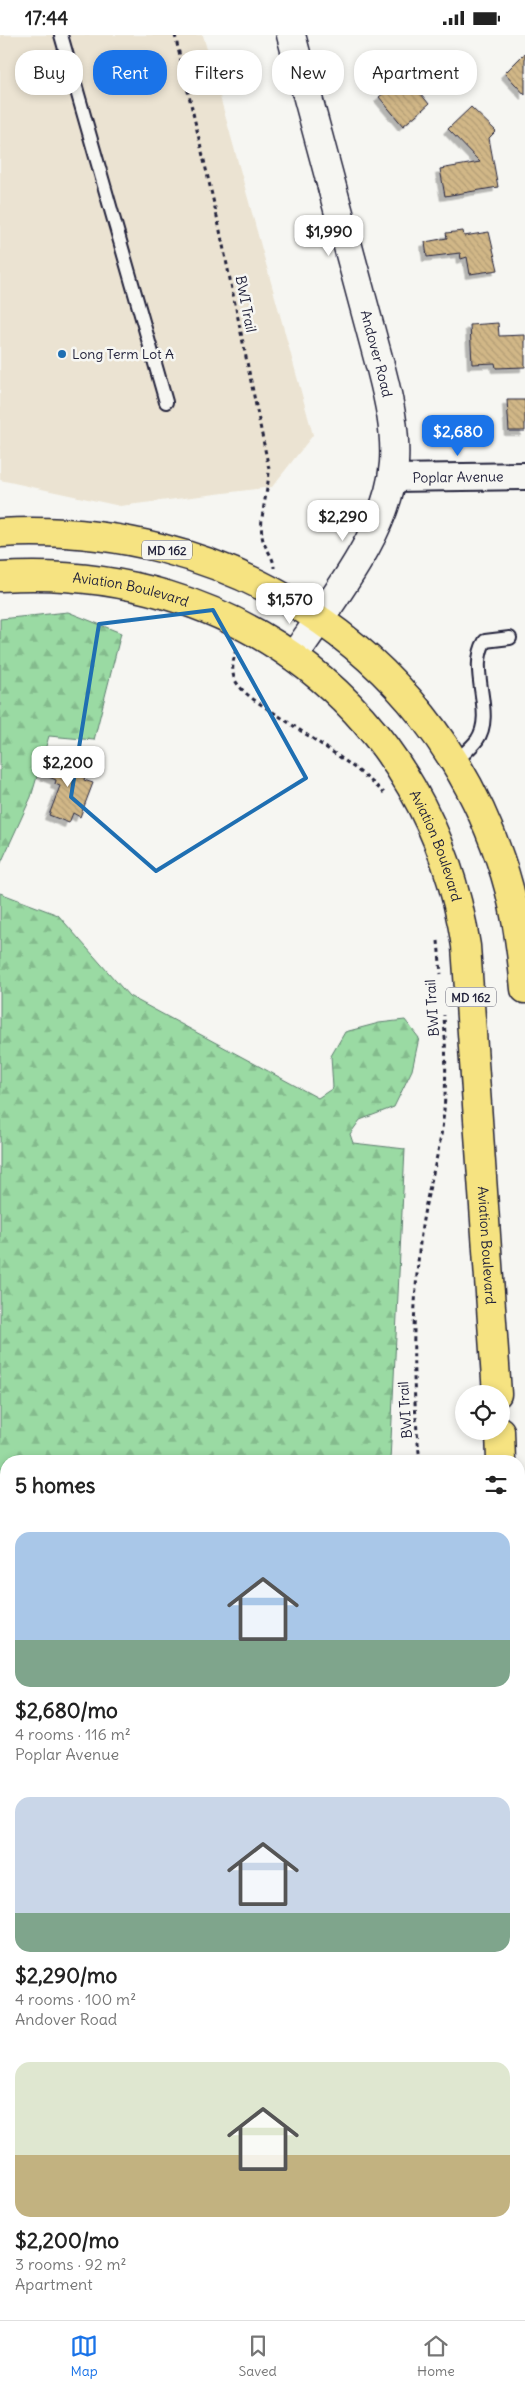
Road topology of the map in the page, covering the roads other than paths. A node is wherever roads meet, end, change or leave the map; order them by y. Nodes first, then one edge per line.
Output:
1 (61, 35) edge
2 (291, 35) edge
3 (166, 401) dead end
4 (525, 476) edge
5 (392, 478) junction
6 (0, 533) edge
7 (0, 577) edge
8 (320, 618) junction
9 (510, 638) dead end
10 (294, 655) junction
11 (455, 762) junction
12 (525, 989) edge
13 (496, 1385) edge
14 (501, 1440) edge
15 (502, 1455) edge

1 - 3 lane
2 - 5 main road, Andover Road
4 - 5 street, Poplar Avenue
5 - 8 main road, Andover Road
6 - 8 main road, MD 162
7 - 10 main road, Aviation Boulevard / MD 162
8 - 10 main road, Andover Road
8 - 11 main road, MD 162
9 - 11 lane
10 - 13 main road, Aviation Boulevard / MD 162
11 - 12 main road, MD 162
14 - 15 main road

